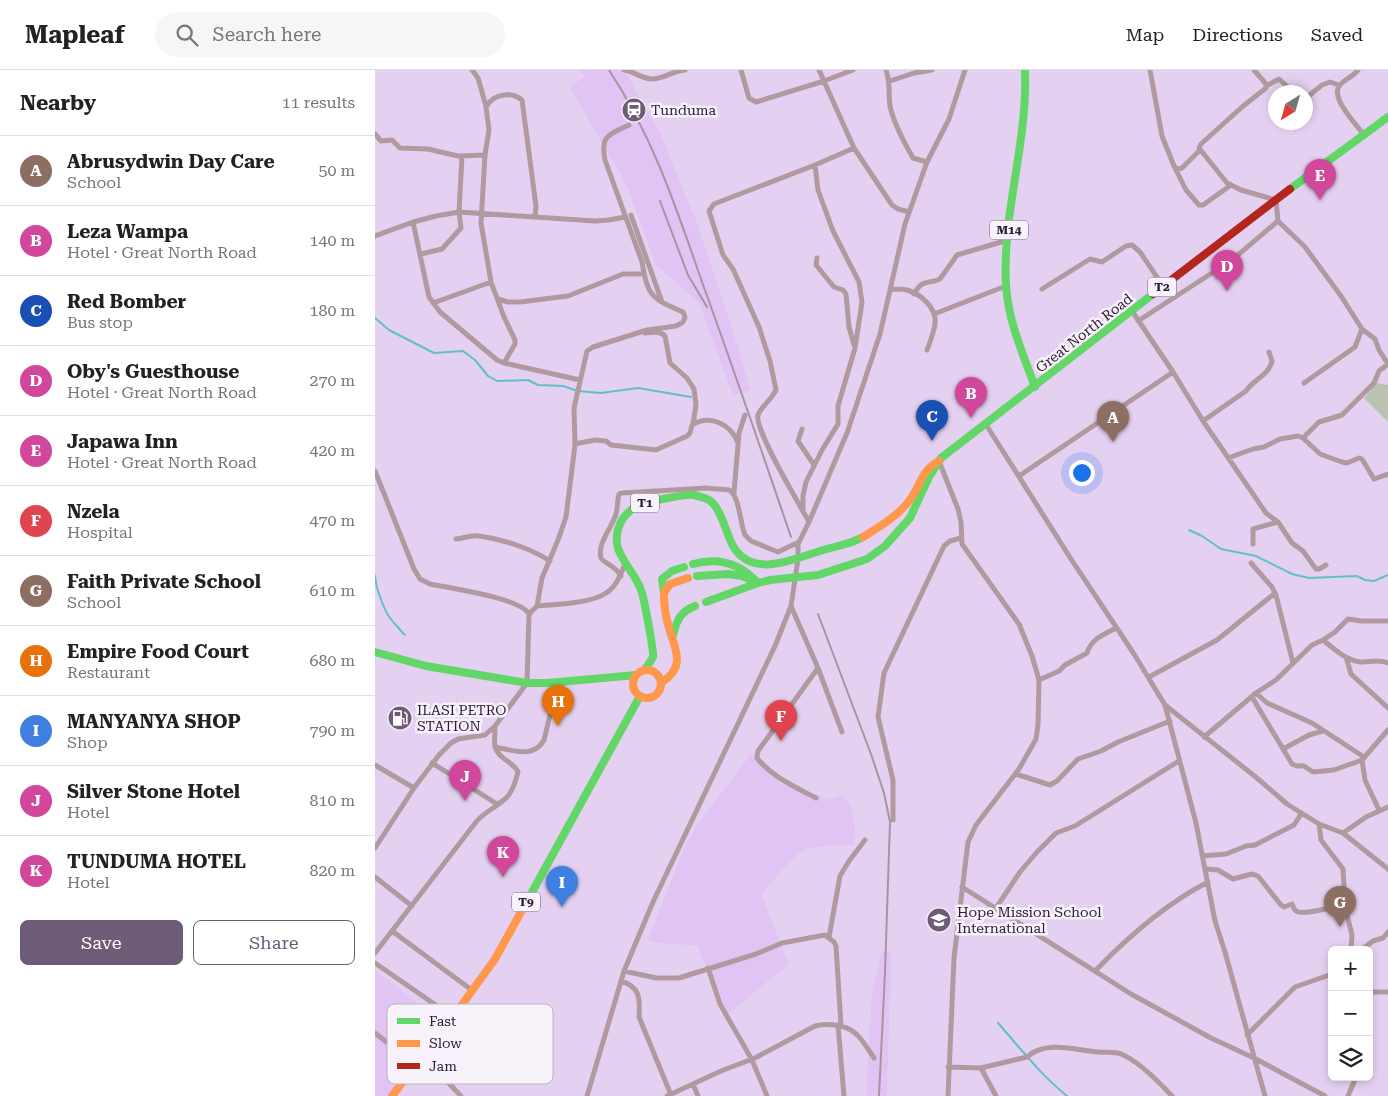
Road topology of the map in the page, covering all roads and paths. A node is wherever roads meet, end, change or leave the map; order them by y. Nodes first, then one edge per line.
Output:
1 (472, 70) edge
2 (624, 70) edge
3 (685, 70) edge
4 (741, 70) edge
5 (819, 70) edge
6 (853, 70) edge
7 (885, 70) edge
8 (932, 70) edge
9 (965, 70) edge
10 (1025, 70) edge
11 (1149, 70) edge
12 (1254, 70) edge
13 (1358, 70) edge
14 (824, 81) junction
15 (890, 81) junction
16 (1268, 85) edge
17 (1286, 85) edge
18 (1339, 85) junction
19 (1267, 86) joint
20 (1313, 92) edge
21 (487, 107) junction
22 (1388, 117) edge
23 (629, 125) dead end
24 (375, 134) edge
25 (1364, 135) junction
26 (854, 148) junction
27 (1200, 150) junction
28 (485, 155) junction
29 (462, 156) junction
30 (927, 162) junction
31 (815, 165) junction
32 (1174, 166) junction
33 (1231, 185) junction
34 (1276, 200) junction
35 (459, 212) junction
36 (909, 212) junction
37 (481, 213) junction
38 (535, 216) junction
39 (628, 216) junction
40 (1278, 221) junction
41 (413, 222) junction
42 (375, 236) edge
43 (1008, 240) junction
44 (421, 254) junction
45 (817, 258) dead end
46 (644, 274) junction
47 (491, 282) junction
48 (1006, 286) junction
49 (1163, 286) junction
50 (891, 289) junction
51 (1043, 289) dead end
52 (914, 294) junction
53 (498, 299) junction
54 (433, 303) junction
55 (662, 303) junction
56 (1132, 311) junction
57 (934, 314) junction
58 (1138, 321) junction
59 (1362, 330) junction
60 (638, 333) junction
61 (855, 348) junction
62 (927, 350) dead end
63 (1269, 352) dead end
64 (504, 363) junction
65 (1388, 364) edge
66 (1173, 372) junction
67 (580, 380) junction
68 (1304, 383) dead end
69 (1035, 387) junction
70 (745, 415) dead end
71 (1203, 421) junction
72 (985, 423) junction
73 (693, 424) junction
74 (802, 429) dead end
75 (1303, 438) junction
76 (738, 443) junction
77 (575, 444) junction
78 (1227, 458) junction
79 (939, 461) junction
80 (814, 465) junction
81 (375, 471) edge
82 (1388, 474) edge
83 (1019, 476) junction
84 (733, 493) junction
85 (803, 511) junction
86 (809, 522) junction
87 (1279, 522) junction
88 (961, 538) junction
89 (456, 540) dead end
90 (799, 542) junction
91 (1253, 544) dead end
92 (798, 559) junction
93 (549, 560) junction
94 (625, 564) junction
95 (693, 564) dead end
96 (1251, 564) dead end
97 (1326, 565) dead end
98 (684, 567) dead end
99 (621, 576) junction
100 (697, 576) dead end
101 (688, 578) dead end
102 (796, 578) junction
103 (758, 583) junction
104 (664, 593) junction
105 (1275, 593) junction
106 (707, 602) dead end
107 (537, 606) junction
108 (695, 606) dead end
109 (791, 606) junction
110 (529, 614) junction
111 (1388, 621) edge
112 (1116, 628) junction
113 (673, 635) junction
114 (1323, 640) junction
115 (375, 652) edge
116 (1345, 657) junction
117 (1293, 663) junction
118 (1388, 663) edge
119 (818, 668) junction
120 (645, 670) junction
121 (636, 675) junction
122 (1149, 677) junction
123 (1039, 680) junction
124 (558, 682) junction
125 (527, 683) junction
126 (661, 683) junction
127 (1254, 695) junction
128 (640, 696) junction
129 (1165, 705) junction
130 (1388, 708) edge
131 (1170, 721) junction
132 (495, 726) junction
133 (1388, 730) edge
134 (1323, 731) junction
135 (842, 732) dead end
136 (1204, 737) junction
137 (495, 747) junction
138 (1283, 749) junction
139 (1363, 758) junction
140 (1179, 761) junction
141 (432, 763) junction
142 (375, 765) edge
143 (1016, 774) junction
144 (415, 788) junction
145 (816, 798) dead end
146 (497, 804) junction
147 (1388, 807) edge
148 (1379, 810) junction
149 (1301, 814) junction
150 (893, 820) dead end
151 (1319, 824) junction
152 (1343, 833) junction
153 (375, 835) edge
154 (381, 839) junction
155 (865, 840) dead end
156 (375, 848) edge
157 (1202, 856) junction
158 (1388, 869) edge
159 (1205, 870) junction
160 (375, 878) edge
161 (1208, 882) junction
162 (962, 887) junction
163 (1345, 904) junction
164 (412, 906) junction
165 (997, 908) junction
166 (393, 931) junction
167 (1388, 932) edge
168 (829, 937) junction
169 (1351, 946) edge
170 (1366, 946) edge
171 (375, 953) edge
172 (375, 963) edge
173 (708, 968) junction
174 (1096, 970) junction
175 (625, 971) junction
176 (1328, 975) edge
177 (621, 981) junction
178 (473, 991) junction
179 (1373, 992) edge
180 (1388, 992) edge
181 (434, 1004) edge
182 (463, 1004) edge
183 (839, 1025) junction
184 (375, 1033) edge
185 (1247, 1035) junction
186 (387, 1041) edge
187 (874, 1058) dead end
188 (1254, 1058) junction
189 (752, 1060) junction
190 (948, 1067) junction
191 (981, 1068) junction
192 (1354, 1081) edge
193 (402, 1084) edge
194 (450, 1084) edge
195 (693, 1084) junction
196 (669, 1095) edge
197 (392, 1096) edge
198 (461, 1096) edge
199 (587, 1096) edge
200 (698, 1096) edge
201 (767, 1096) edge
202 (844, 1096) edge
203 (948, 1096) edge
204 (996, 1096) edge
205 (1172, 1096) edge
206 (1264, 1096) edge
207 (1325, 1096) edge
208 (1348, 1096) edge

1 - 21 street
2 - 3 street
4 - 14 street
5 - 14 street
6 - 14 street
7 - 15 street
8 - 15 street
9 - 30 street
10 - 43 main road, M14
11 - 32 street
12 - 19 street
13 - 18 street
14 - 26 street
15 - 30 street
16 - 17 street
18 - 20 street
18 - 25 street
19 - 27 street
21 - 28 street
21 - 38 street
22 - 25 main road, Great North Road / T2
23 - 39 street
24 - 29 street
25 - 34 main road, Great North Road / T2
26 - 31 street
26 - 36 street
27 - 32 street
27 - 33 street
28 - 29 street
28 - 37 street
29 - 35 street
30 - 36 street
31 - 61 street
31 - 85 street
32 - 33 street
33 - 34 street
34 - 40 street
34 - 49 main road, Great North Road / T2
35 - 37 street
35 - 41 street
35 - 44 street
36 - 50 street
37 - 38 street
37 - 47 street
38 - 39 street
39 - 46 street
39 - 55 street
40 - 58 street
40 - 59 street
41 - 42 street
41 - 44 street
43 - 48 main road, M14
43 - 52 street
44 - 54 street
45 - 61 street
46 - 53 street
46 - 55 street
47 - 53 street
47 - 54 street
48 - 57 street
48 - 69 main road, M14
49 - 51 street
49 - 56 main road, Great North Road / T2
50 - 52 street
50 - 86 street
52 - 57 street
53 - 64 street
54 - 64 street
55 - 60 street
56 - 58 street
56 - 69 main road, Great North Road / T2
57 - 62 street
58 - 66 street
59 - 65 street
59 - 68 street
60 - 67 street
60 - 73 street
61 - 80 street
63 - 71 street
64 - 67 street
65 - 75 street
66 - 71 street
66 - 83 street
67 - 77 street
69 - 72 main road, Great North Road / T2
70 - 76 street
71 - 78 street
72 - 79 main road, Great North Road / T2
72 - 83 street
73 - 76 street
73 - 77 street
74 - 80 street
75 - 78 street
75 - 82 street
76 - 84 street
77 - 93 street
78 - 87 street
79 - 88 street
79 - 92 main road, Great North Road
79 - 102 main road
80 - 85 street
81 - 110 street
83 - 112 street
84 - 90 street
84 - 99 street
85 - 86 street
86 - 90 street
87 - 91 street
87 - 97 street
88 - 123 street
88 - 150 street
89 - 93 street
90 - 92 street
92 - 94 main road, T1
92 - 102 street
93 - 107 street
94 - 99 street
94 - 120 main road, T1
95 - 103 main road
96 - 105 street
98 - 104 main road
99 - 107 street
100 - 103 main road
101 - 104 main road
102 - 103 main road
102 - 109 street
103 - 106 main road
104 - 113 main road
105 - 117 street
105 - 122 street
107 - 110 street
108 - 113 main road
109 - 119 street
109 - 175 street
110 - 125 street
111 - 114 street
112 - 122 street
112 - 123 street
113 - 126 main road
114 - 116 street
114 - 117 street
115 - 125 main road
116 - 118 street
116 - 130 street
117 - 127 street
119 - 135 street
119 - 145 street
120 - 121 main road
120 - 126 main road
121 - 124 main road
121 - 128 main road
122 - 129 street
123 - 143 street
124 - 125 main road
124 - 137 street
125 - 132 street
126 - 128 main road
127 - 134 street
127 - 136 street
127 - 138 street
128 - 178 main road, T9
129 - 131 street
129 - 136 street
131 - 140 street
131 - 143 street
132 - 137 street
132 - 141 street
133 - 139 street
134 - 138 street
134 - 139 street
136 - 149 street
137 - 146 street
138 - 139 street
139 - 148 street
140 - 157 street
140 - 165 street
141 - 144 street
141 - 146 street
142 - 144 street
143 - 162 street
144 - 154 street
146 - 164 street
147 - 148 street
148 - 152 street
149 - 151 street
149 - 157 street
151 - 152 street
151 - 163 street
152 - 158 street
153 - 154 street
154 - 156 street
155 - 168 street
157 - 159 street
159 - 161 street
159 - 163 street
160 - 164 street
161 - 174 street
161 - 185 street
162 - 165 street
162 - 190 street
163 - 169 street
164 - 166 street
165 - 174 street
166 - 171 street
166 - 178 street
167 - 170 street
168 - 173 street
168 - 183 street
172 - 181 street
173 - 175 street
173 - 189 street
174 - 188 street
175 - 177 street
176 - 185 street
177 - 196 street
177 - 199 street
178 - 182 main road, T9
179 - 180 street
183 - 187 street
183 - 189 street
183 - 202 street
184 - 186 street
185 - 188 street
188 - 206 street
188 - 207 street
189 - 195 street
189 - 201 street
190 - 191 street
190 - 203 street
191 - 204 street
191 - 205 street
192 - 208 street
193 - 197 main road, T9
194 - 198 street
195 - 196 street
195 - 200 street

